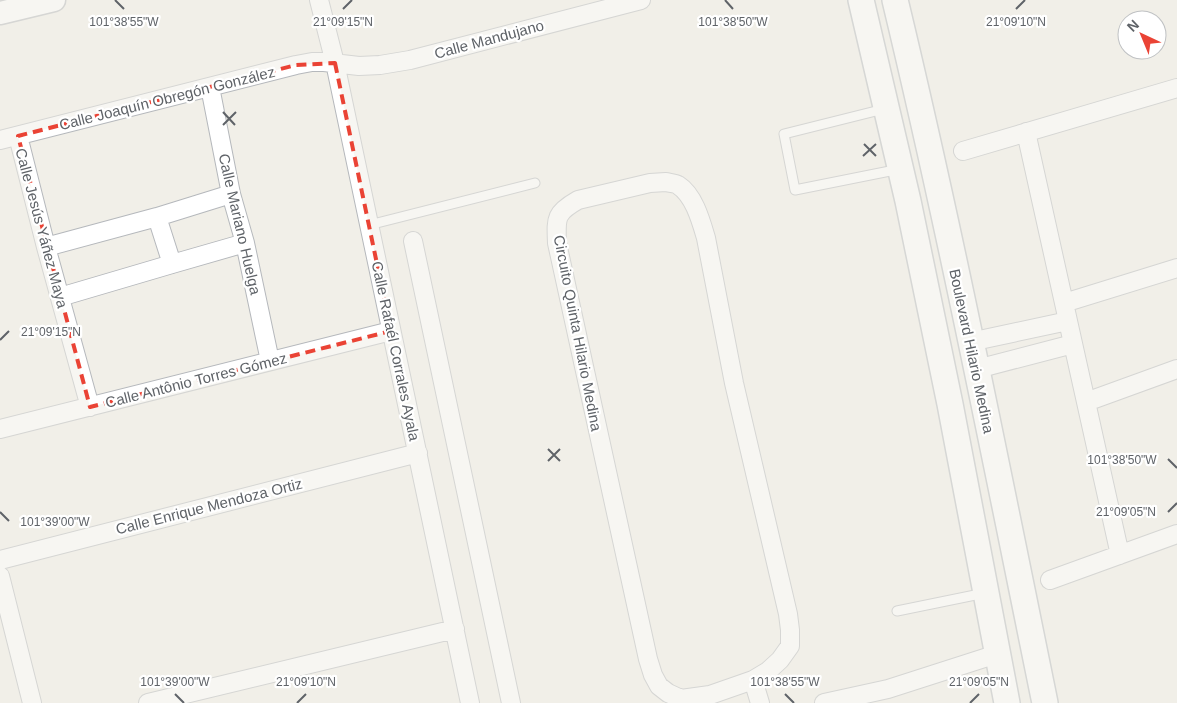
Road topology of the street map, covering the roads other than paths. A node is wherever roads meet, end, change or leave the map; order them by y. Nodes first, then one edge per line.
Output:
1 (54, 0) edge
2 (319, 0) edge
3 (641, 0) edge
4 (861, 0) edge
5 (895, 0) edge
6 (0, 13) edge
7 (335, 63) junction
8 (210, 87) junction
9 (1177, 88) edge
10 (887, 108) junction
11 (1026, 132) junction
12 (18, 136) junction
13 (0, 140) edge
14 (964, 151) dead end
15 (901, 169) junction
16 (535, 183) dead end
17 (231, 194) junction
18 (157, 217) junction
19 (369, 225) junction
20 (413, 240) dead end
21 (246, 243) junction
22 (46, 247) junction
23 (172, 264) junction
24 (1177, 268) edge
25 (60, 297) junction
26 (1064, 303) junction
27 (1068, 321) junction
28 (391, 332) junction
29 (970, 342) junction
30 (1073, 344) junction
31 (270, 361) junction
32 (977, 369) junction
33 (1177, 369) edge
34 (1086, 402) junction
35 (90, 406) junction
36 (0, 429) edge
37 (418, 453) junction
38 (1177, 534) edge
39 (1120, 555) junction
40 (0, 560) edge
41 (0, 576) edge
42 (1050, 580) dead end
43 (985, 593) junction
44 (897, 611) dead end
45 (455, 629) junction
46 (997, 654) junction
47 (752, 680) junction
48 (889, 696) edge
49 (711, 699) edge
50 (32, 703) edge
51 (148, 703) edge
52 (470, 703) edge
53 (511, 703) edge
54 (760, 703) edge
55 (824, 703) edge
56 (1007, 703) edge
57 (1045, 703) edge

1 - 6 street
2 - 7 street, Calle Rafaél Corrales Ayala
3 - 7 street, Calle Mandujano
4 - 10 main road
5 - 29 main road, Boulevard Hilario Medina
7 - 8 street, Calle Joaquín Obregón González
7 - 19 street, Calle Rafaél Corrales Ayala
8 - 12 street, Calle Joaquín Obregón González
8 - 17 street, Calle Mariano Huelga
9 - 11 street
10 - 15 main road
10 - 15 lane
11 - 14 street
11 - 26 street
12 - 13 street, Calle Joaquín Obregón González
12 - 22 street, Calle Jesús Yáñez Maya
15 - 43 main road
16 - 19 lane
17 - 18 street
17 - 21 street, Calle Mariano Huelga
18 - 22 street
18 - 23 street
19 - 28 street, Calle Rafaél Corrales Ayala
20 - 53 street
21 - 23 street
21 - 31 street, Calle Mariano Huelga
22 - 25 street, Calle Jesús Yáñez Maya
23 - 25 street
24 - 26 street
25 - 35 street, Calle Jesús Yáñez Maya
26 - 27 street
27 - 29 street
27 - 30 street
28 - 31 street, Calle Antônio Torres Gómez
28 - 37 street, Calle Rafaél Corrales Ayala
29 - 32 main road, Boulevard Hilario Medina
30 - 32 street
30 - 34 street
31 - 35 street, Calle Antônio Torres Gómez
32 - 57 main road, Boulevard Hilario Medina
33 - 34 street
34 - 39 street
35 - 36 street, Calle Antônio Torres Gómez
37 - 40 street, Calle Enrique Mendoza Ortiz
37 - 45 street, Calle Rafaél Corrales Ayala
38 - 39 street
39 - 42 street
41 - 50 street
43 - 44 lane
43 - 46 main road
45 - 51 street
45 - 52 street, Calle Rafaél Corrales Ayala
46 - 48 street
46 - 56 main road
47 - 49 street, Circuito Quinta Hilario Medina
47 - 49 street, Circuito Quinta Hilario Medina
47 - 54 street
48 - 55 street

